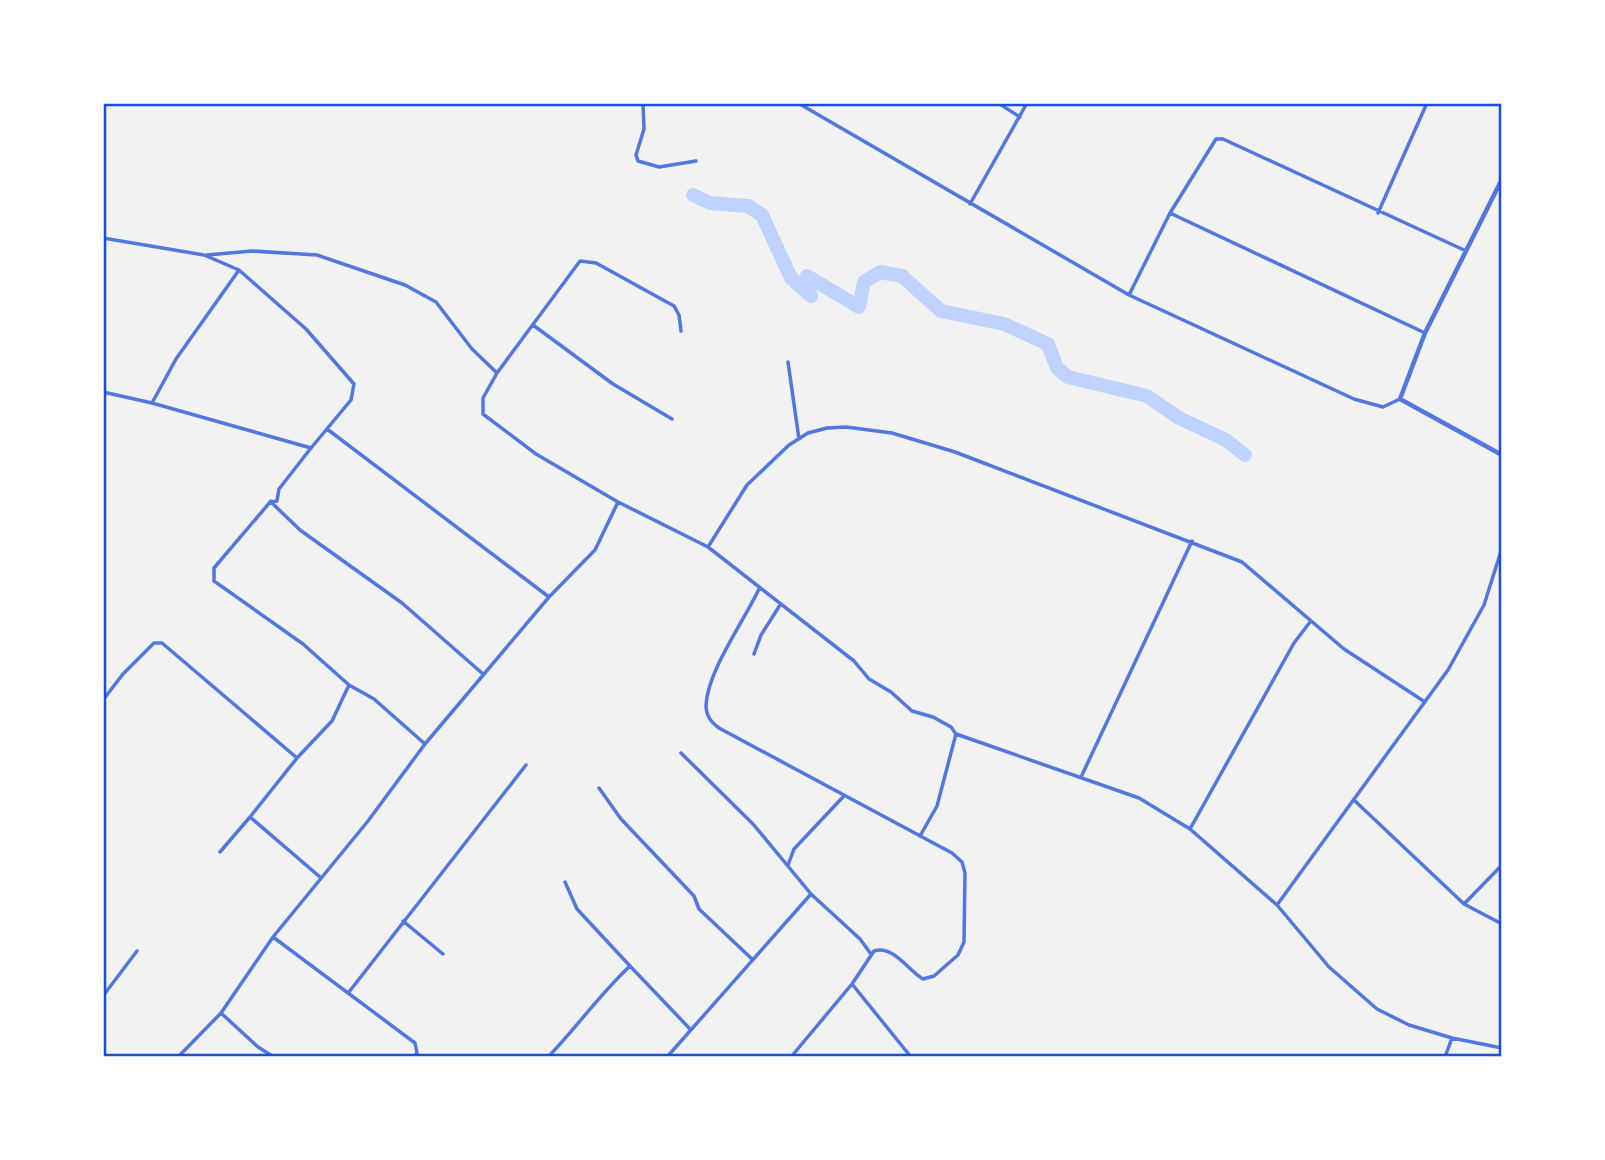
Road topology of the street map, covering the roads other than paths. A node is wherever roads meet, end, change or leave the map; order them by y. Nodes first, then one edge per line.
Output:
1 (643, 103) edge
2 (798, 103) edge
3 (998, 103) edge
4 (1027, 103) edge
5 (1427, 103) edge
6 (1021, 117) junction
7 (696, 161) dead end
8 (1502, 179) edge
9 (970, 204) junction
10 (1170, 213) junction
11 (1378, 213) junction
12 (103, 238) edge
13 (1464, 250) junction
14 (204, 255) junction
15 (239, 270) junction
16 (1129, 295) junction
17 (533, 326) junction
18 (681, 331) dead end
19 (1425, 333) junction
20 (788, 362) dead end
21 (497, 373) junction
22 (103, 392) edge
23 (1400, 399) junction
24 (152, 404) junction
25 (672, 419) dead end
26 (327, 429) junction
27 (799, 439) junction
28 (311, 448) junction
29 (1502, 455) edge
30 (276, 494) junction
31 (618, 502) junction
32 (1192, 541) junction
33 (708, 547) junction
34 (1502, 548) edge
35 (760, 589) junction
36 (549, 597) junction
37 (780, 604) junction
38 (1310, 622) junction
39 (754, 654) dead end
40 (484, 674) junction
41 (349, 685) junction
42 (103, 700) edge
43 (1425, 702) junction
44 (956, 734) junction
45 (425, 744) junction
46 (681, 753) dead end
47 (297, 758) junction
48 (526, 765) dead end
49 (1082, 775) junction
50 (599, 788) dead end
51 (843, 797) junction
52 (1355, 801) junction
53 (250, 817) junction
54 (1190, 829) junction
55 (920, 836) junction
56 (220, 852) dead end
57 (788, 865) junction
58 (1502, 865) edge
59 (320, 877) junction
60 (565, 882) dead end
61 (811, 894) junction
62 (1464, 904) junction
63 (1278, 905) junction
64 (403, 921) junction
65 (1502, 924) edge
66 (273, 937) junction
67 (137, 951) dead end
68 (443, 954) dead end
69 (871, 954) junction
70 (753, 960) junction
71 (630, 966) junction
72 (852, 984) junction
73 (349, 992) junction
74 (103, 996) edge
75 (220, 1013) junction
76 (691, 1030) junction
77 (1452, 1038) junction
78 (1502, 1048) edge
79 (910, 1056) edge
80 (178, 1057) edge
81 (274, 1057) edge
82 (414, 1057) edge
83 (548, 1057) edge
84 (667, 1057) edge
85 (791, 1057) edge
86 (1446, 1057) edge

1 - 7 street
2 - 9 street
3 - 6 street
4 - 6 street
5 - 11 street
6 - 9 street
8 - 13 street
9 - 16 street
10 - 11 street
10 - 16 street
10 - 19 street
11 - 13 street
12 - 14 street
13 - 19 street
14 - 15 street
14 - 21 street
15 - 24 street
15 - 26 street
16 - 23 street
17 - 18 street
17 - 21 street
17 - 25 street
19 - 23 street
20 - 27 street
21 - 31 street
22 - 24 street
23 - 29 street
24 - 28 street
26 - 28 street
26 - 36 street
27 - 32 street
27 - 33 street
28 - 30 street
30 - 40 street
30 - 41 street
31 - 33 street
31 - 36 street
32 - 38 street
32 - 49 street
33 - 35 street
34 - 43 street
35 - 37 street
35 - 51 street
36 - 40 street
37 - 39 street
37 - 44 street
38 - 43 street
38 - 54 street
40 - 45 street
41 - 45 street
41 - 47 street
42 - 47 street
43 - 52 street
44 - 49 street
44 - 55 street
45 - 59 street
46 - 57 street
47 - 53 street
48 - 64 street
49 - 54 street
50 - 70 street
51 - 55 street
51 - 57 street
52 - 62 street
52 - 63 street
53 - 56 street
53 - 59 street
54 - 63 street
55 - 69 street
57 - 61 street
58 - 62 street
59 - 66 street
60 - 71 street
61 - 69 street
61 - 70 street
62 - 65 street
63 - 77 street
64 - 68 street
64 - 73 street
66 - 73 street
66 - 75 street
67 - 74 street
69 - 72 street
70 - 76 street
71 - 76 street
71 - 83 street
72 - 79 street
72 - 85 street
73 - 82 street
75 - 80 street
75 - 81 street
76 - 84 street
77 - 78 street
77 - 86 street

